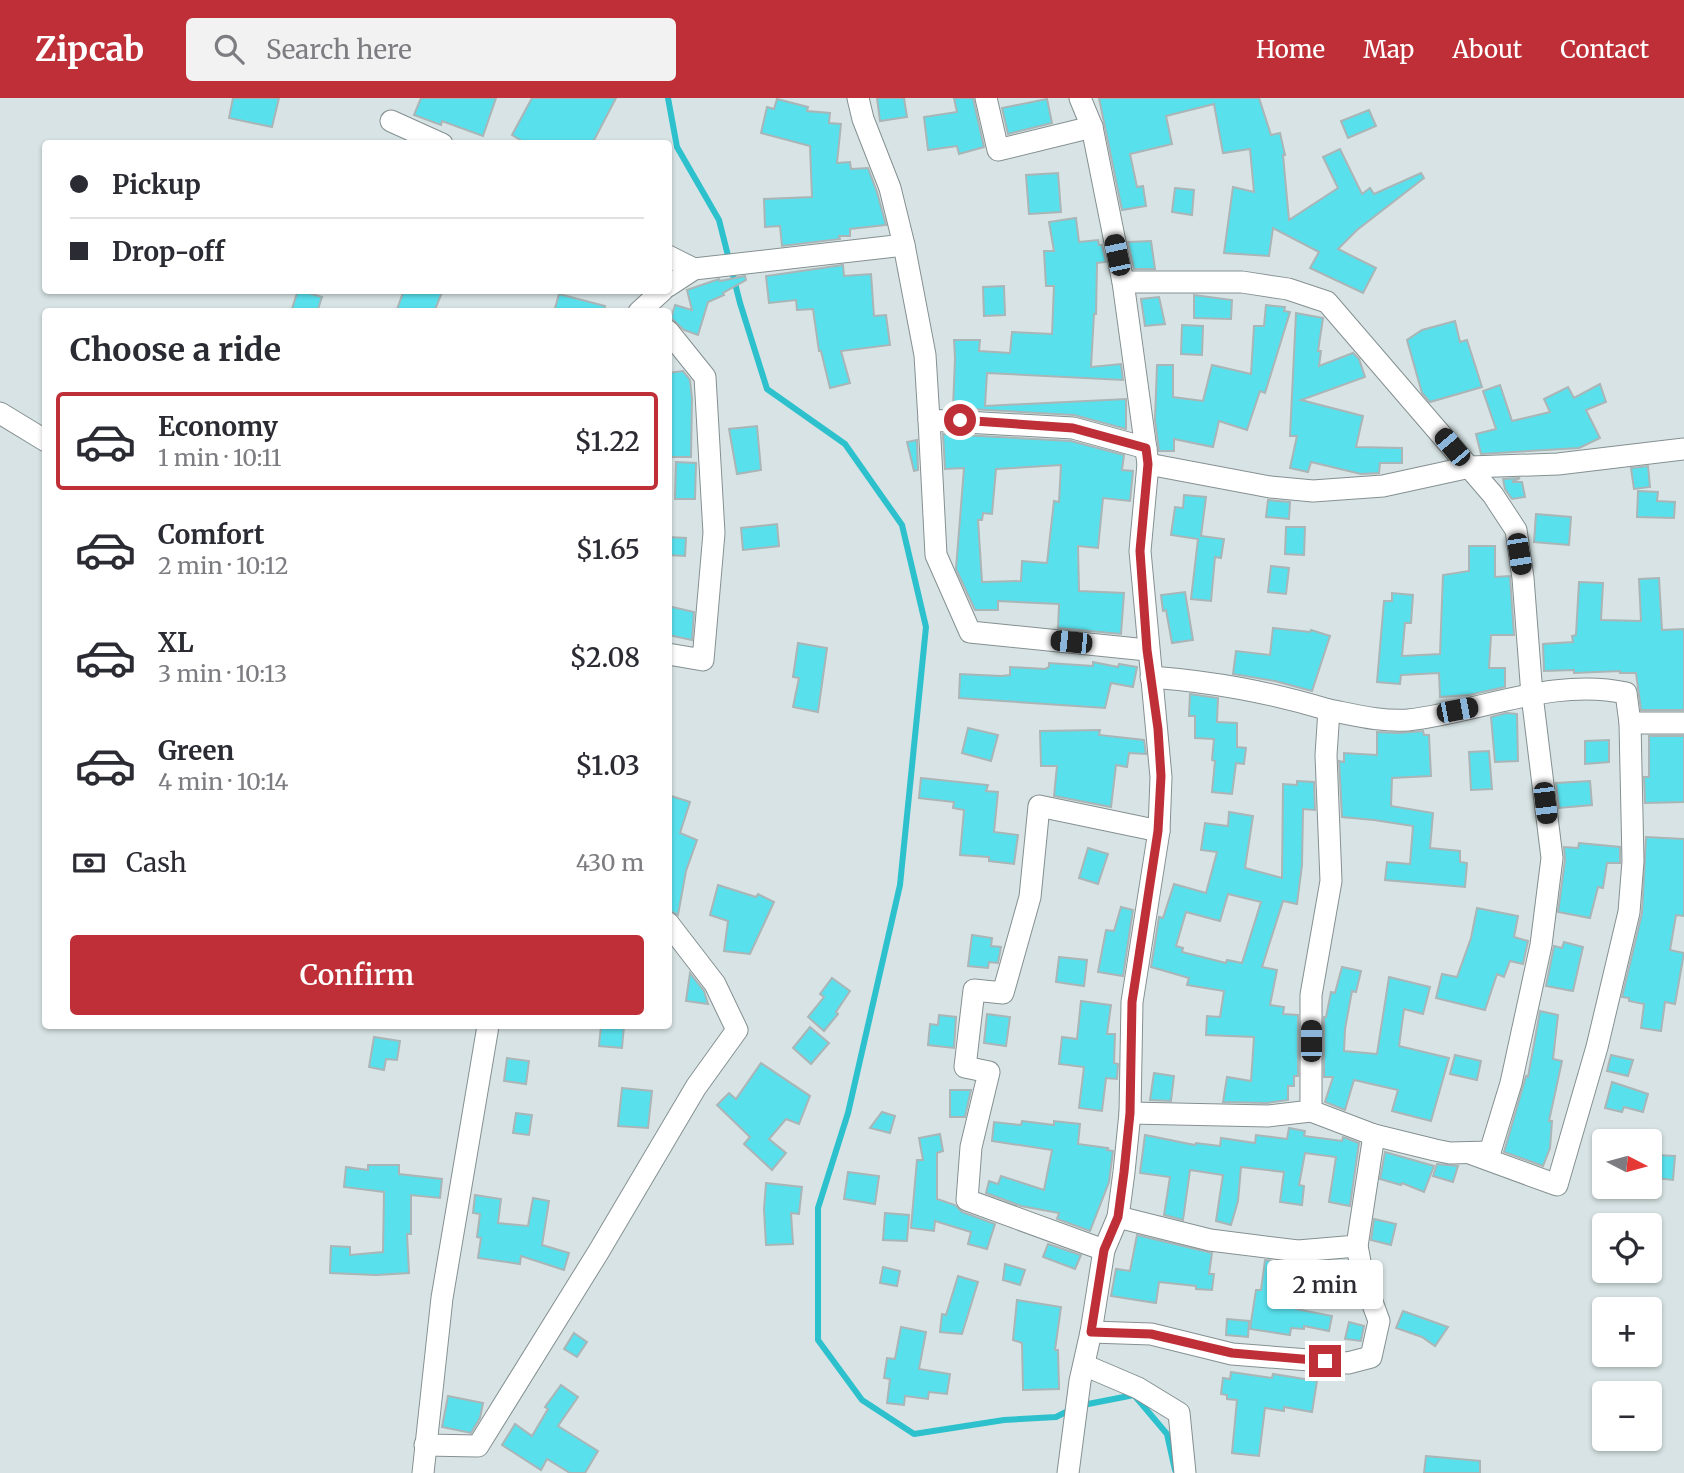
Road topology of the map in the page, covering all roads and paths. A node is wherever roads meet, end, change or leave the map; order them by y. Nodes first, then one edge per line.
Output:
1 (858, 98) edge
2 (986, 98) edge
3 (1080, 98) edge
4 (391, 121) dead end
5 (1092, 127) junction
6 (433, 140) edge
7 (904, 245) junction
8 (672, 258) edge
9 (694, 270) junction
10 (1123, 282) junction
11 (672, 284) edge
12 (672, 336) edge
13 (0, 413) edge
14 (929, 420) junction
15 (42, 439) edge
16 (1684, 449) edge
17 (1147, 456) junction
18 (1470, 467) junction
19 (1147, 650) junction
20 (672, 655) edge
21 (1151, 677) junction
22 (1532, 695) junction
23 (1329, 710) junction
24 (1630, 723) junction
25 (1684, 723) edge
26 (1158, 831) junction
27 (672, 928) edge
28 (487, 1029) edge
29 (1311, 1111) junction
30 (1130, 1113) junction
31 (1374, 1135) junction
32 (1463, 1151) junction
33 (1118, 1217) junction
34 (1357, 1246) junction
35 (1104, 1250) junction
36 (1091, 1332) junction
37 (1082, 1373) junction
38 (425, 1445) junction
39 (423, 1473) edge
40 (1068, 1473) edge
41 (1185, 1473) edge

1 - 7 street
2 - 5 street
3 - 5 street
4 - 6 street
5 - 10 street
7 - 9 street
7 - 14 street
8 - 9 street
9 - 11 street
10 - 17 street
10 - 18 street
12 - 20 street
13 - 15 street
14 - 17 street
14 - 19 street
16 - 18 street
17 - 18 street
17 - 19 street
18 - 22 street
19 - 21 street
21 - 23 street
21 - 26 street
22 - 23 street
22 - 24 street
22 - 32 street
23 - 29 street
24 - 25 street
24 - 32 street
26 - 30 street
26 - 35 street
27 - 38 street
28 - 38 street
29 - 30 street
29 - 31 street
30 - 33 street
31 - 32 street
31 - 34 street
33 - 34 street
33 - 35 street
34 - 36 street
35 - 36 street
36 - 37 street
37 - 40 street
37 - 41 street
38 - 39 street

